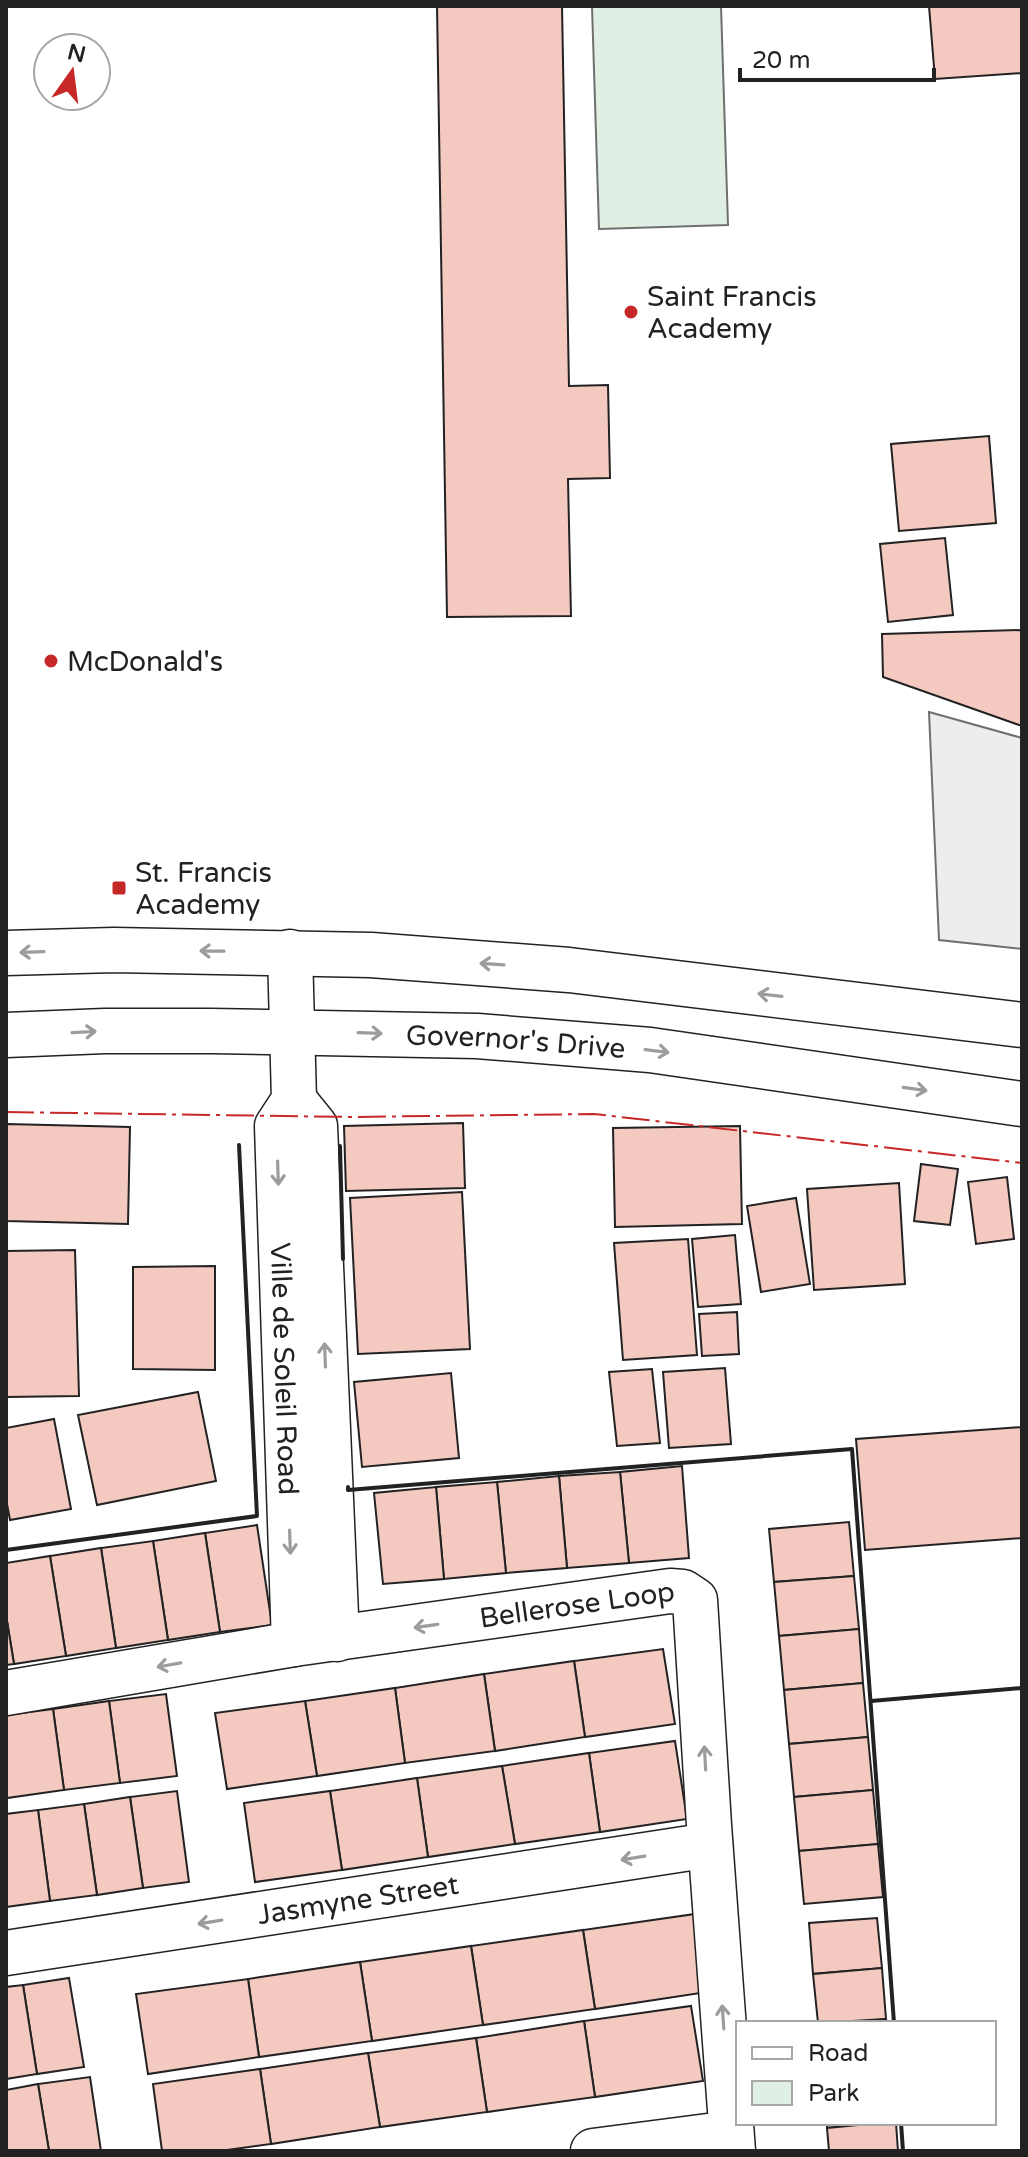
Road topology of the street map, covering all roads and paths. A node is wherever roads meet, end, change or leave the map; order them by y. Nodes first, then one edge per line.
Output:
1 (290, 952) junction
2 (6, 953) edge
3 (1022, 1025) edge
4 (292, 1031) junction
5 (6, 1035) edge
6 (294, 1100) junction
7 (1022, 1104) edge
8 (337, 1639) junction
9 (294, 1644) junction
10 (6, 1693) edge
11 (710, 1845) junction
12 (6, 1953) edge
13 (732, 2142) edge
14 (593, 2151) edge

1 -> 2 street
3 -> 1 street
1 - 4 street, Ville de Soleil Road
5 -> 4 street, Governor's Drive
4 - 6 street, Ville de Soleil Road
4 -> 7 street, Governor's Drive
8 -> 6 street, Ville de Soleil Road
6 -> 9 street, Ville de Soleil Road
8 - 9 street, Bellerose Loop
11 -> 8 street, Bellerose Loop
9 -> 10 street, Bellerose Loop
11 -> 12 street, Jasmyne Street
13 -> 11 street, Bellerose Loop
13 - 14 street

